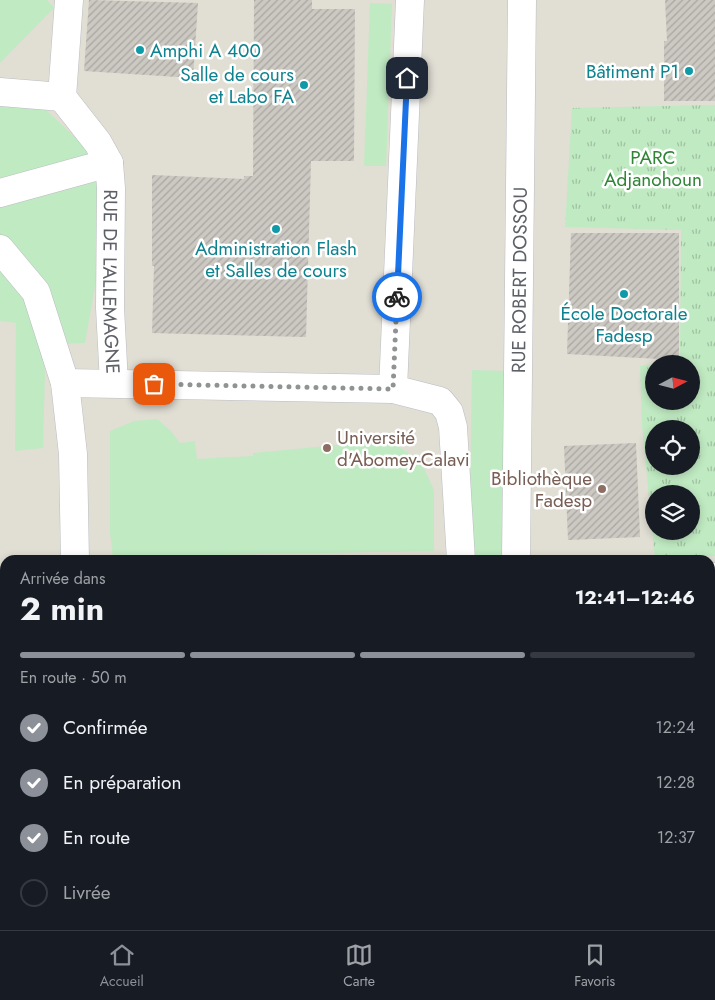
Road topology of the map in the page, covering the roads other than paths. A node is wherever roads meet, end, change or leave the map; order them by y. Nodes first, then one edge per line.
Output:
1 (68, 0) edge
2 (410, 0) edge
3 (522, 0) edge
4 (0, 92) edge
5 (62, 97) junction
6 (109, 163) junction
7 (0, 193) edge
8 (0, 250) edge
9 (65, 383) junction
10 (114, 383) junction
11 (393, 389) junction
12 (75, 555) edge
13 (461, 555) edge
14 (516, 555) edge

1 - 5 lane
2 - 11 lane
3 - 14 lane, RUE ROBERT DOSSOU
4 - 5 lane
5 - 6 lane, RUE DE L'ALLEMAGNE
6 - 7 lane
6 - 10 lane, RUE DE L'ALLEMAGNE
8 - 9 lane
9 - 10 lane
9 - 12 lane
10 - 11 lane, RUE DE L'ALLEMAGNE
11 - 13 lane, RUE DE L'ALLEMAGNE

